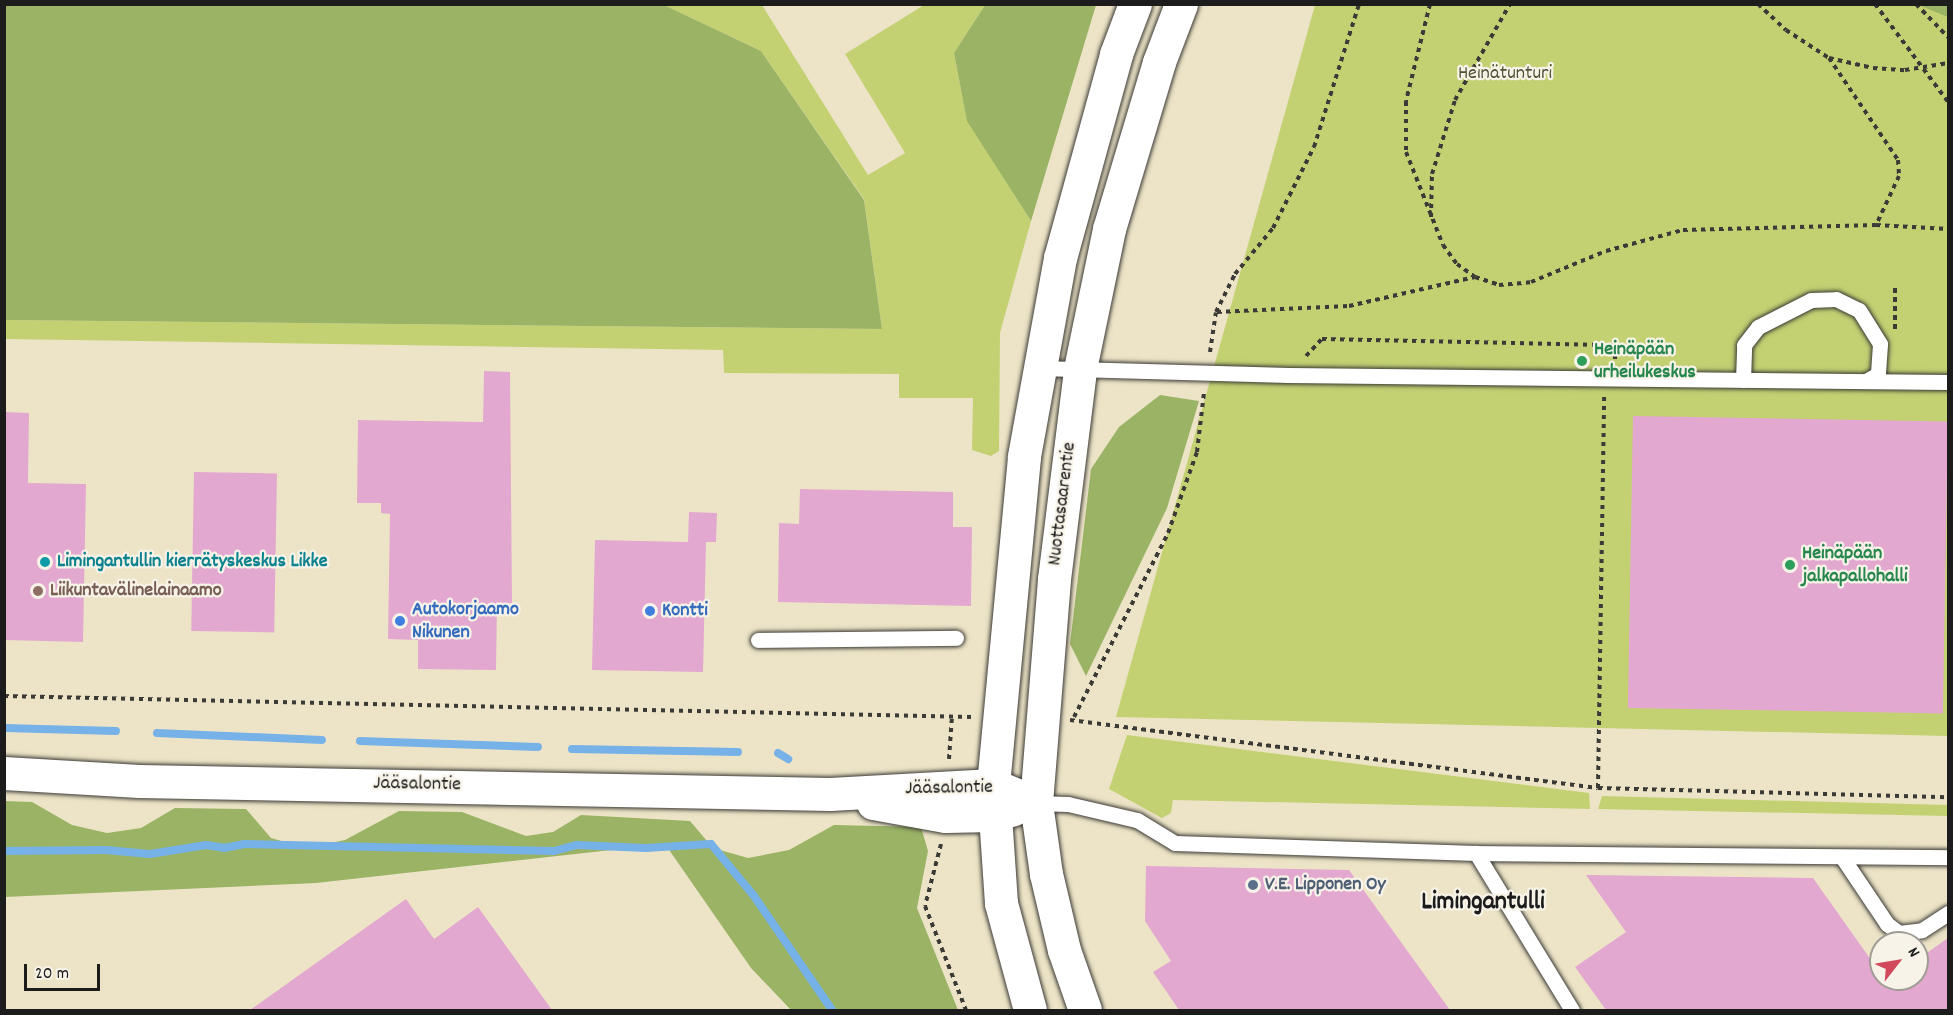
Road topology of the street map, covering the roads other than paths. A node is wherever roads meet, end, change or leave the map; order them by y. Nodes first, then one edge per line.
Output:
1 (1135, 4) edge
2 (1181, 4) edge
3 (1039, 368) junction
4 (1080, 369) junction
5 (1743, 380) junction
6 (1866, 381) junction
7 (1948, 382) edge
8 (956, 638) dead end
9 (758, 640) dead end
10 (4, 773) edge
11 (993, 800) junction
12 (1036, 803) junction
13 (1476, 853) junction
14 (1842, 857) junction
15 (1948, 857) edge
16 (1948, 913) edge
17 (1030, 1011) edge
18 (1084, 1011) edge
19 (1572, 1011) edge

1 - 3 street
2 - 4 street, Nuottasaarentie
3 - 4 lane
3 - 11 street
4 - 5 lane
4 - 12 street, Nuottasaarentie
5 - 6 lane
5 - 6 lane
6 - 7 lane
8 - 9 lane
10 - 11 street, Jääsalontie
11 - 12 street, Jääsalontie
11 - 17 street
12 - 13 lane
12 - 18 street, Nuottasaarentie
13 - 14 lane
13 - 19 lane
14 - 15 lane
14 - 16 lane

